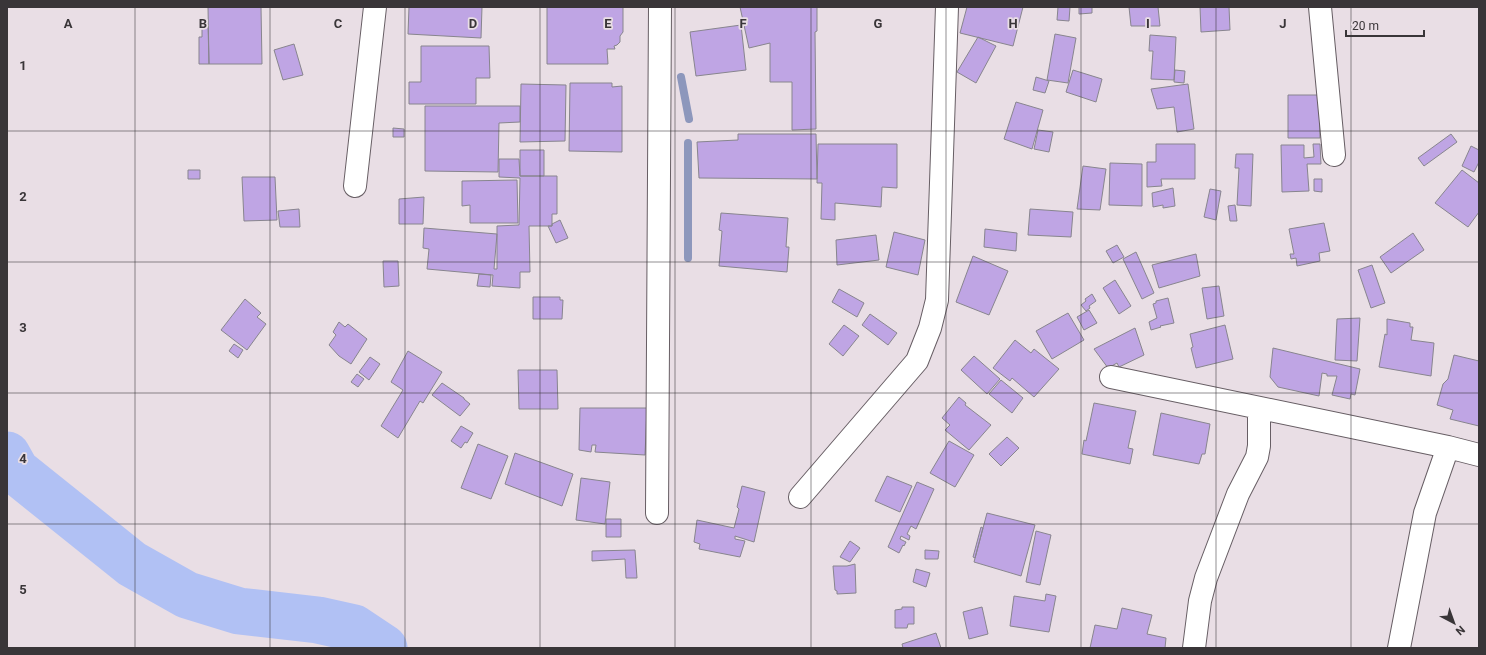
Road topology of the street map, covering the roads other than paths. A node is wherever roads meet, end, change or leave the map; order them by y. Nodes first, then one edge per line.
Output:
1 (375, 7) edge
2 (660, 7) edge
3 (947, 7) edge
4 (1320, 7) edge
5 (1334, 155) dead end
6 (355, 186) dead end
7 (1111, 376) dead end
8 (1260, 408) junction
9 (1448, 447) junction
10 (1479, 455) edge
11 (800, 497) dead end
12 (657, 513) dead end
13 (1194, 648) edge
14 (1399, 648) edge

1 - 6 street
2 - 12 street
3 - 11 street
4 - 5 street
7 - 8 street
8 - 9 street
8 - 13 street
9 - 10 street
9 - 14 street

